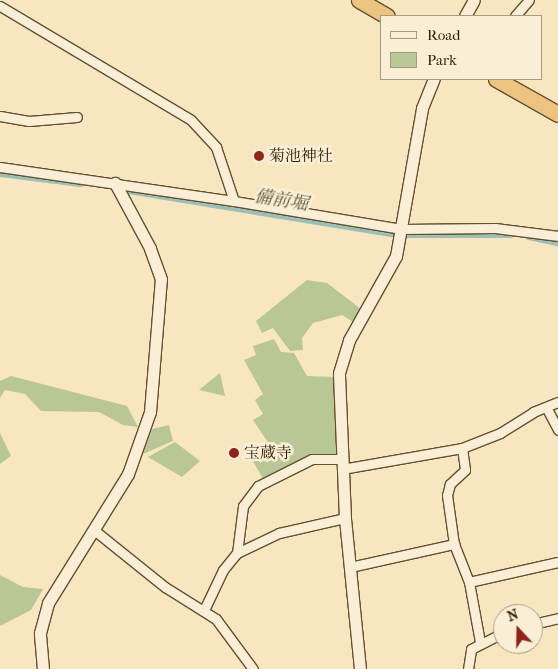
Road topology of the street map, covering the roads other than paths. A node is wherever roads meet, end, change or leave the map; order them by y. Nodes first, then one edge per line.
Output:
1 (359, 0) edge
2 (474, 0) edge
3 (529, 0) edge
4 (0, 6) edge
5 (385, 15) edge
6 (466, 15) edge
7 (516, 15) edge
8 (434, 80) edge
9 (498, 80) edge
10 (558, 114) edge
11 (0, 116) edge
12 (77, 117) dead end
13 (0, 167) edge
14 (117, 188) junction
15 (234, 200) junction
16 (402, 233) junction
17 (558, 236) edge
18 (558, 402) edge
19 (546, 407) junction
20 (558, 430) edge
21 (462, 448) junction
22 (342, 464) junction
23 (345, 518) junction
24 (94, 530) junction
25 (454, 544) junction
26 (237, 553) junction
27 (558, 562) edge
28 (350, 567) junction
29 (469, 582) junction
30 (204, 610) junction
31 (558, 618) edge
32 (543, 622) edge
33 (493, 637) edge
34 (480, 642) junction
35 (43, 669) edge
36 (253, 669) edge
37 (360, 669) edge
38 (468, 669) edge

1 - 5 highway
2 - 6 street
3 - 7 street
4 - 15 street
8 - 16 street
9 - 10 highway
11 - 12 street
13 - 14 street
14 - 15 street
14 - 24 street
15 - 16 street
16 - 17 street
16 - 22 street
18 - 19 street
19 - 20 street
19 - 21 street
21 - 22 street
21 - 25 street
22 - 23 street
22 - 26 street
23 - 26 street
23 - 28 street
24 - 30 street
24 - 35 street
25 - 28 street
25 - 29 street
26 - 30 street
27 - 29 street
28 - 37 street
29 - 34 street
30 - 36 street
31 - 32 street
33 - 34 street
34 - 38 street

